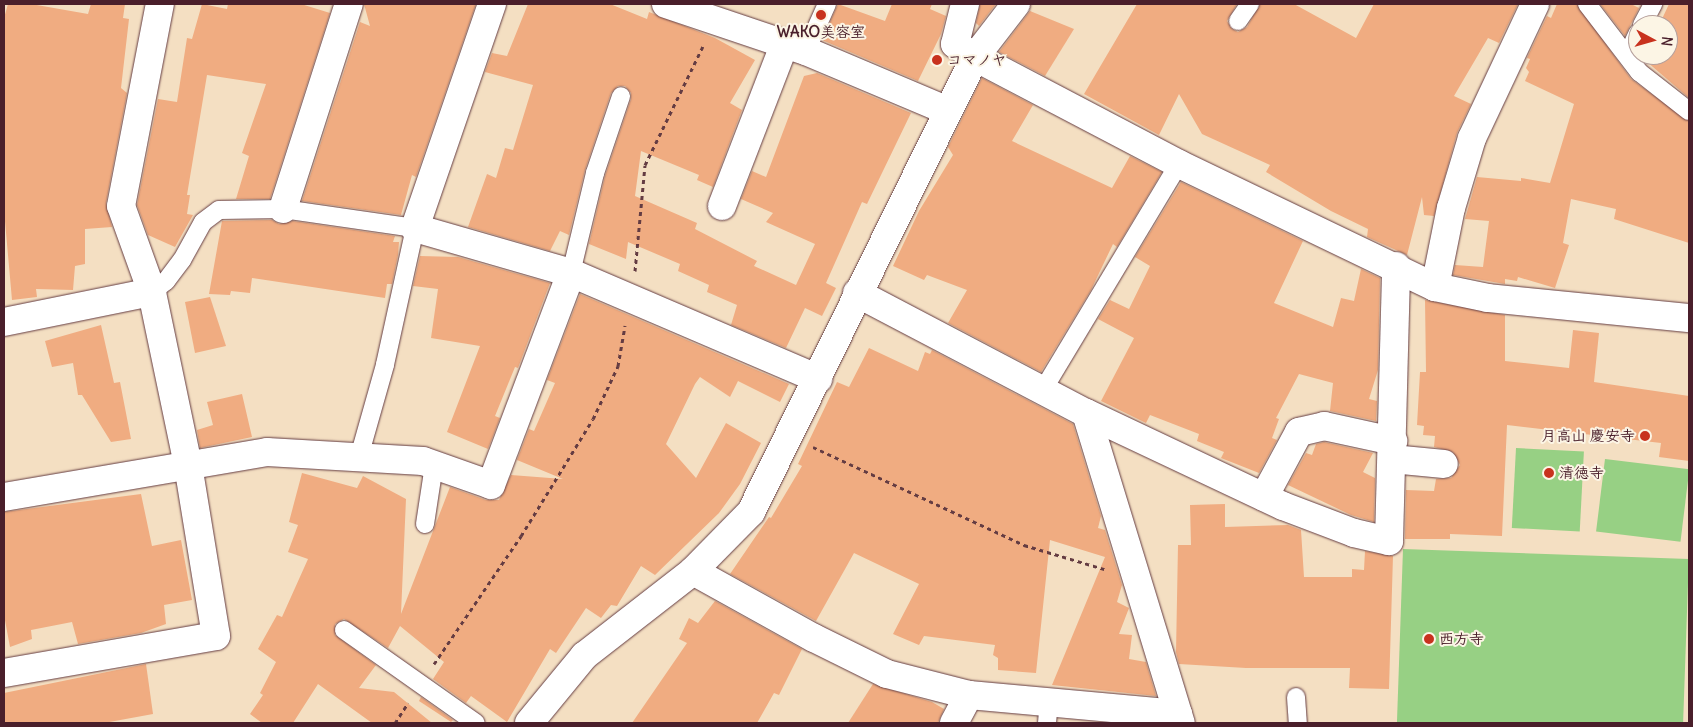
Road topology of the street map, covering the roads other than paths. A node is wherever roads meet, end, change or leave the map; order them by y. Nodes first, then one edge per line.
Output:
1 (160, 4) edge
2 (349, 4) edge
3 (492, 4) edge
4 (666, 4) edge
5 (827, 4) edge
6 (965, 4) edge
7 (1016, 4) edge
8 (1250, 4) edge
9 (1535, 4) edge
10 (1587, 4) edge
11 (1238, 21) dead end
12 (795, 47) junction
13 (1628, 54) edge
14 (975, 57) junction
15 (1635, 65) edge
16 (621, 96) dead end
17 (1689, 110) edge
18 (948, 111) junction
19 (1178, 164) junction
20 (722, 206) dead end
21 (283, 209) junction
22 (415, 228) junction
23 (1396, 266) junction
24 (571, 274) junction
25 (1435, 287) junction
26 (152, 292) junction
27 (858, 293) junction
28 (1689, 318) edge
29 (4, 322) edge
30 (818, 379) junction
31 (1043, 390) junction
32 (1086, 413) junction
33 (1392, 450) junction
34 (359, 457) junction
35 (1444, 464) dead end
36 (188, 465) junction
37 (434, 465) junction
38 (1264, 497) junction
39 (4, 498) edge
40 (425, 524) dead end
41 (693, 571) junction
42 (344, 630) dead end
43 (4, 673) edge
44 (969, 695) junction
45 (1296, 697) dead end
46 (1048, 713) edge
47 (1180, 719) edge
48 (476, 723) edge
49 (529, 723) edge
50 (954, 723) edge
51 (1298, 723) edge

1 - 26 street
2 - 21 street
3 - 22 street
4 - 12 street
5 - 12 lane
6 - 14 street
7 - 14 street
8 - 11 lane
9 - 25 street
10 - 13 lane
12 - 18 street
12 - 20 street
14 - 18 street
14 - 19 street
15 - 17 lane
16 - 24 lane
18 - 27 street
19 - 23 street
19 - 31 lane
21 - 22 lane
21 - 26 lane
22 - 24 street
22 - 34 lane
23 - 25 street
23 - 33 street
24 - 30 street
24 - 37 street
25 - 28 street
26 - 29 street
26 - 36 street
27 - 30 street
27 - 31 street
30 - 41 street
31 - 32 street
32 - 38 street
32 - 47 street
33 - 35 street
33 - 38 street
33 - 38 street
34 - 36 street
34 - 37 street
36 - 39 street
36 - 43 street
37 - 40 lane
41 - 44 street
41 - 49 street
42 - 48 lane
44 - 46 street
44 - 50 street
45 - 51 lane
46 - 47 street

